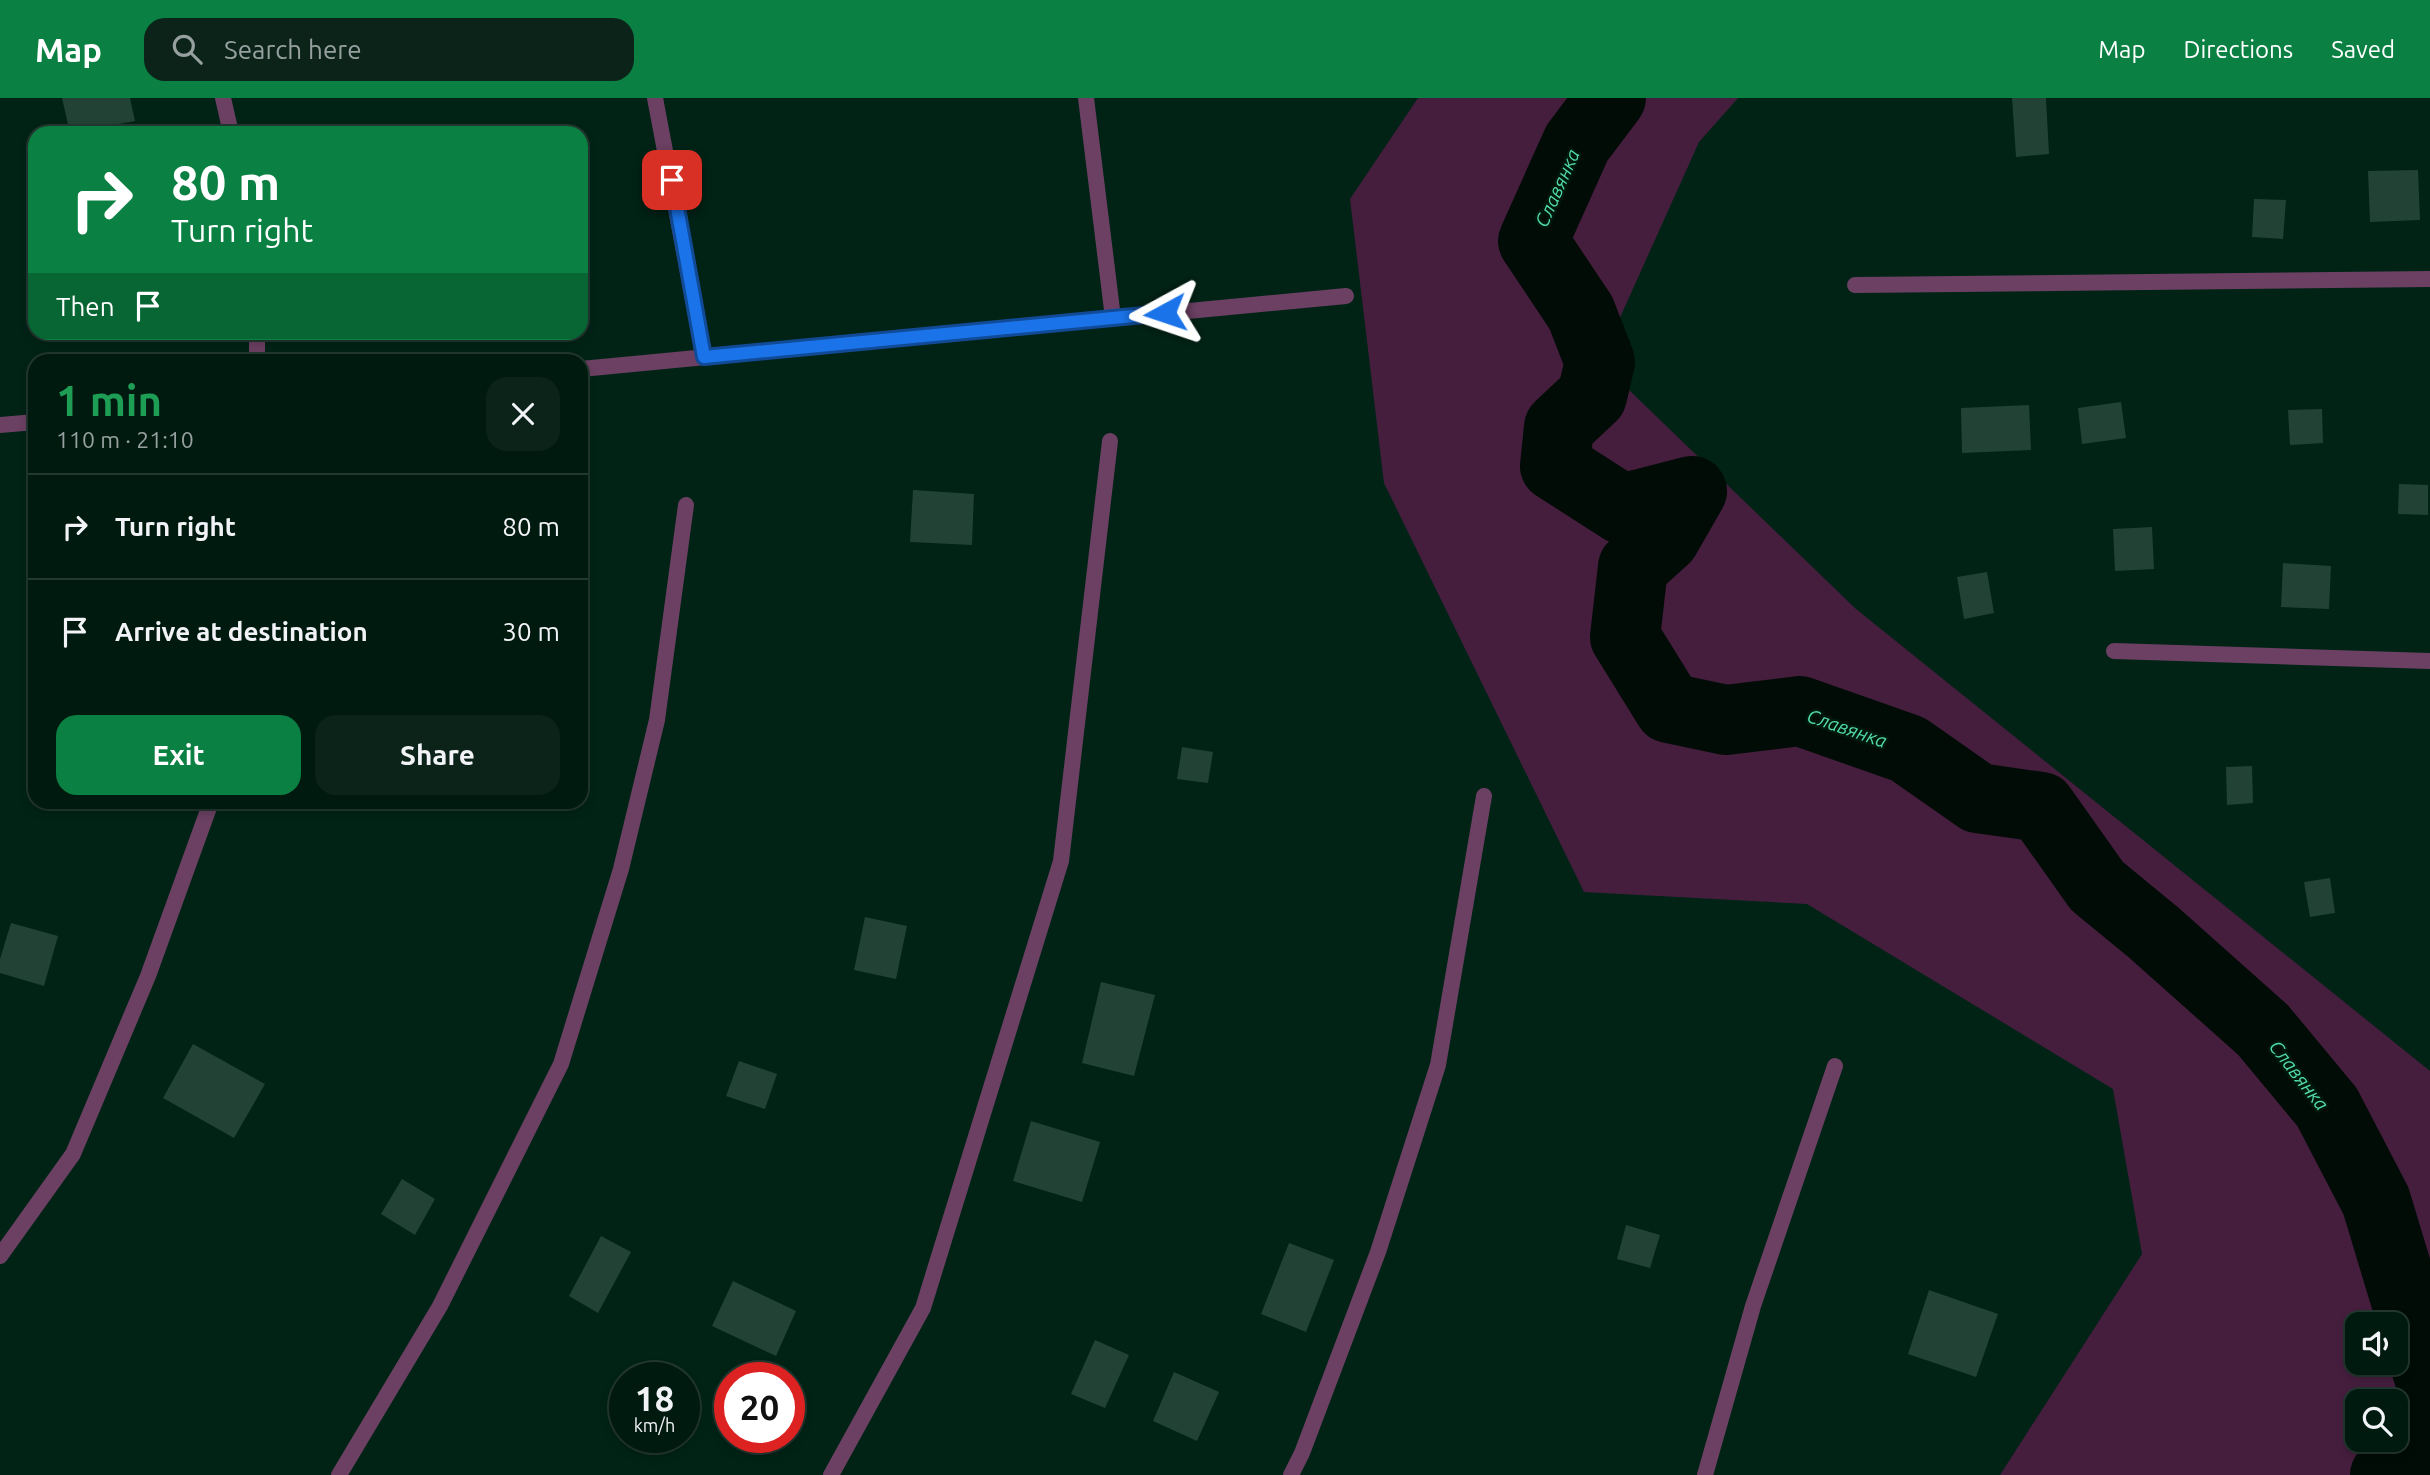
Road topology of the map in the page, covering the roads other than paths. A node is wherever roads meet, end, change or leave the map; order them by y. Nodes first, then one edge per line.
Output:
1 (223, 98) edge
2 (655, 98) edge
3 (1086, 98) edge
4 (229, 126) edge
5 (2430, 279) edge
6 (1855, 285) dead end
7 (1346, 296) dead end
8 (1113, 318) junction
9 (704, 357) junction
10 (588, 368) edge
11 (28, 423) edge
12 (0, 425) edge
13 (1110, 441) dead end
14 (686, 505) dead end
15 (2113, 651) dead end
16 (2430, 661) edge
17 (1484, 796) dead end
18 (208, 809) edge
19 (1835, 1066) dead end
20 (0, 1256) edge
21 (339, 1475) edge
22 (831, 1475) edge
23 (1291, 1475) edge
24 (1705, 1475) edge

1 - 4 lane
2 - 9 lane
3 - 8 lane
5 - 6 lane
7 - 8 lane
8 - 9 lane
9 - 10 lane
11 - 12 lane
13 - 22 lane
14 - 21 lane
15 - 16 lane
17 - 23 lane
18 - 20 lane
19 - 24 lane

